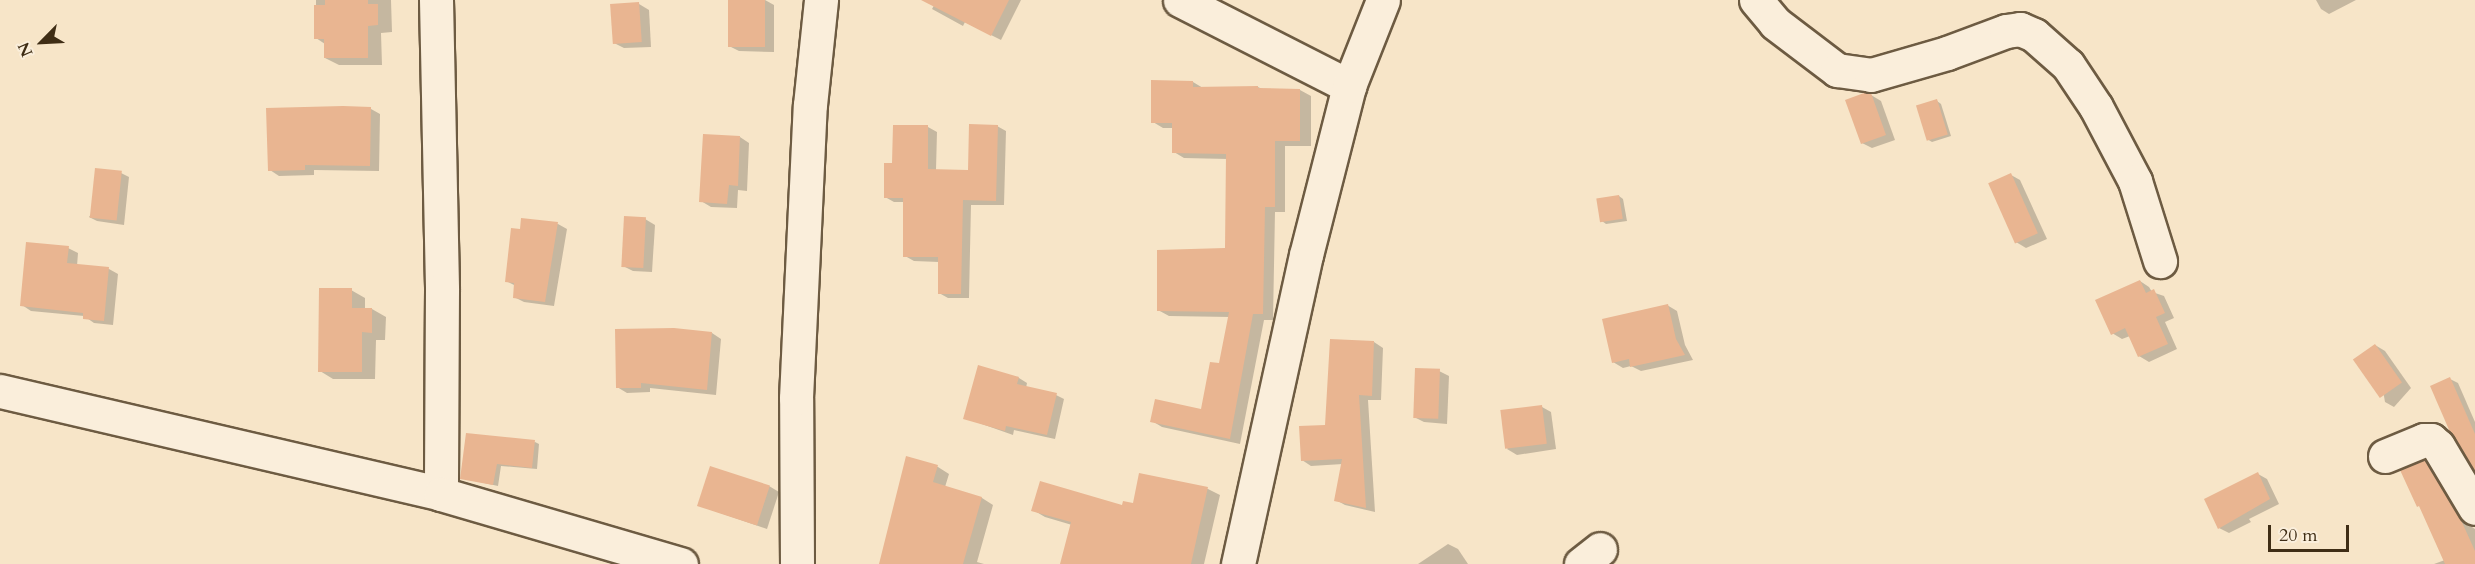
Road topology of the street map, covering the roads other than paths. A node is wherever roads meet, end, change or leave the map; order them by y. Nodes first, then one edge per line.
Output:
1 (436, 0) edge
2 (821, 0) edge
3 (1180, 0) edge
4 (1383, 0) edge
5 (1756, 0) edge
6 (1349, 86) junction
7 (2160, 261) dead end
8 (0, 390) edge
9 (2385, 456) dead end
10 (441, 494) junction
11 (2475, 508) edge
12 (681, 564) edge
13 (797, 564) edge
14 (1238, 564) edge

1 - 10 street
2 - 13 street
3 - 6 street
4 - 6 street
5 - 7 street
6 - 14 street
8 - 10 street
9 - 11 street
10 - 12 street

